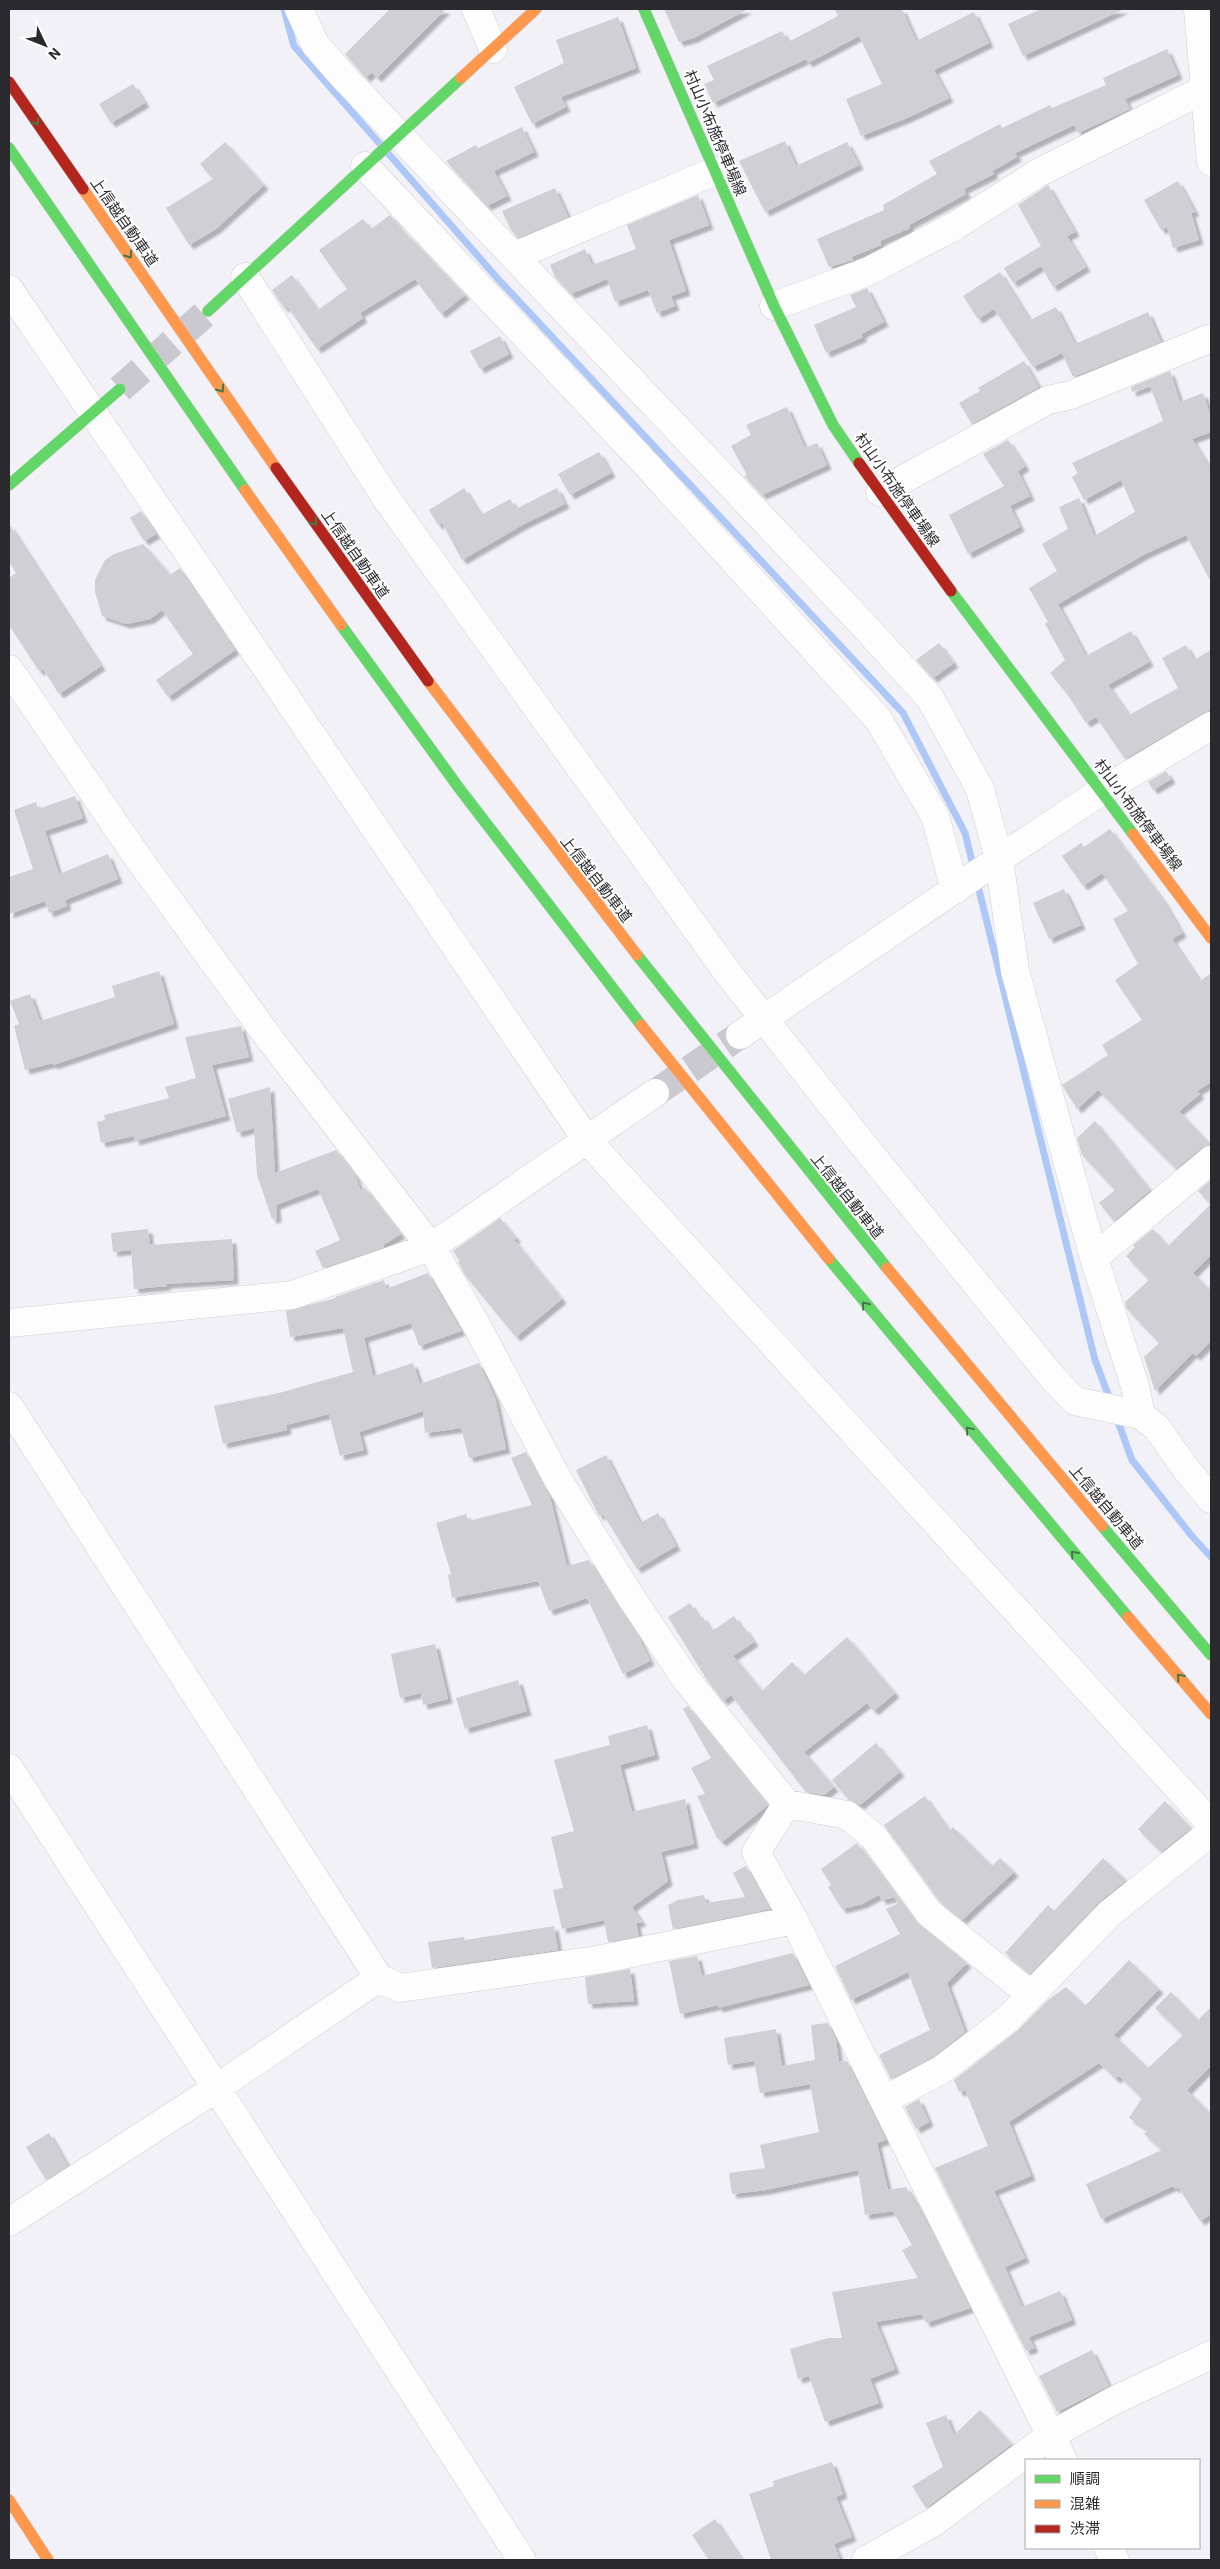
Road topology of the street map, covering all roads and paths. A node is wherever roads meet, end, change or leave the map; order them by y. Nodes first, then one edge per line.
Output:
1 (299, 9) edge
2 (476, 9) edge
3 (536, 9) edge
4 (644, 9) edge
5 (1198, 9) edge
6 (493, 49) junction
7 (9, 82) edge
8 (1208, 88) edge
9 (398, 136) junction
10 (9, 148) edge
11 (1211, 162) edge
12 (365, 166) junction
13 (715, 171) junction
14 (515, 256) junction
15 (245, 277) junction
16 (9, 290) edge
17 (774, 306) junction
18 (208, 311) tunnel mouth
19 (1211, 338) edge
20 (120, 389) tunnel mouth
21 (93, 412) junction
22 (9, 485) edge
23 (880, 492) junction
24 (9, 669) edge
25 (1211, 726) edge
26 (1102, 791) junction
27 (993, 862) junction
28 (958, 888) junction
29 (1211, 938) edge
30 (766, 1018) junction
31 (740, 1035) tunnel mouth
32 (655, 1093) tunnel mouth
33 (586, 1139) junction
34 (1211, 1160) edge
35 (431, 1247) junction
36 (1094, 1258) junction
37 (9, 1323) edge
38 (9, 1406) edge
39 (1136, 1414) junction
40 (1211, 1500) edge
41 (1211, 1655) edge
42 (1211, 1714) edge
43 (9, 1768) edge
44 (788, 1804) junction
45 (1211, 1824) edge
46 (1211, 1832) edge
47 (794, 1920) junction
48 (379, 1978) junction
49 (1030, 1994) junction
50 (215, 2089) junction
51 (884, 2100) junction
52 (9, 2222) edge
53 (1211, 2355) edge
54 (1051, 2435) junction
55 (1063, 2459) edge
56 (9, 2500) edge
57 (48, 2560) edge
58 (522, 2560) edge
59 (866, 2560) edge

1 - 9 street
2 - 6 street
3 - 6 main road
4 - 13 main road, 村山小布施停車場線
5 - 8 street
6 - 9 main road
7 -> 41 main road, 上信越自動車道
8 - 11 street
8 - 17 street
9 - 12 main road
9 - 14 street
42 -> 10 main road
12 - 15 main road
12 - 28 street
13 - 14 street
13 - 17 main road, 村山小布施停車場線
14 - 27 street
15 - 18 main road
15 - 30 street
16 - 21 street
17 - 23 main road, 村山小布施停車場線
19 - 23 street
20 - 21 main road
21 - 22 main road
21 - 33 street
23 - 26 main road, 村山小布施停車場線
24 - 35 street
25 - 26 street
26 - 27 street
26 - 29 main road, 村山小布施停車場線
27 - 28 street
27 - 36 street
28 - 30 street
30 - 31 street
30 - 39 street
32 - 33 street
33 - 35 street
33 - 45 street
34 - 36 street
35 - 37 street
35 - 44 street
36 - 39 street
38 - 48 street
39 - 40 street
43 - 50 street
44 - 47 street
44 - 49 street
46 - 49 street
47 - 48 street
47 - 51 street
48 - 50 street
49 - 51 street
50 - 52 street
50 - 58 street
51 - 54 street
53 - 54 street
54 - 55 street
54 - 59 street
56 - 57 main road

